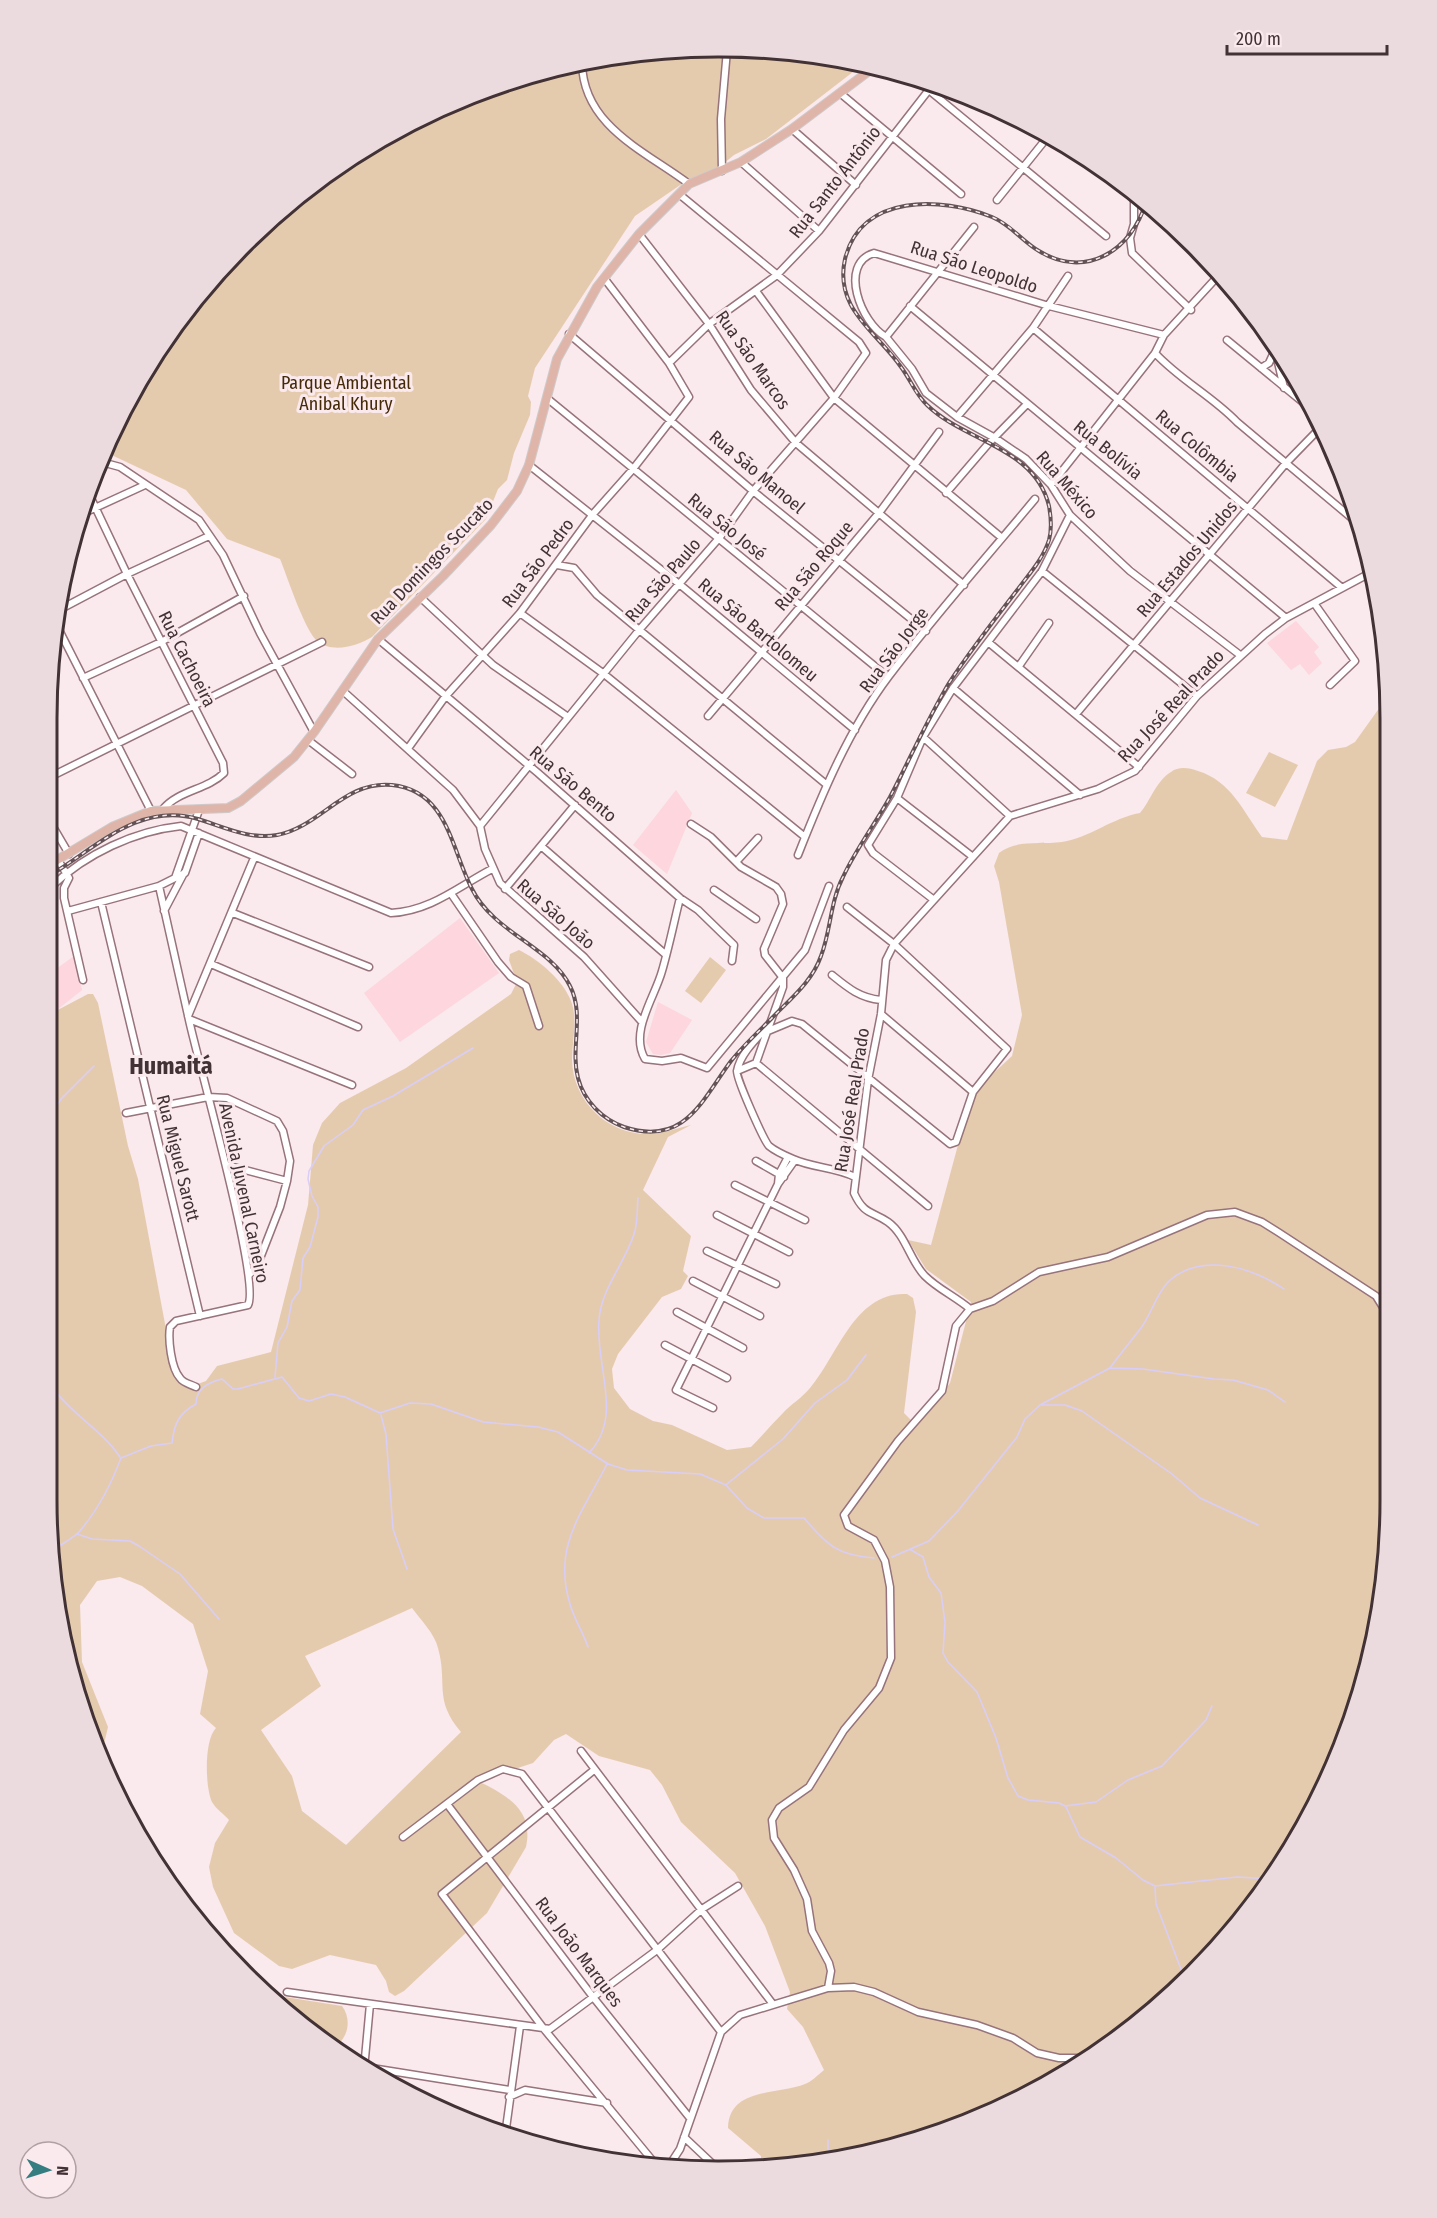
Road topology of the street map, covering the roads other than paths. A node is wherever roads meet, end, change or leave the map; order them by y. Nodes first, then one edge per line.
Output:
1 (726, 57) edge
2 (583, 71) edge
3 (865, 74) edge
4 (927, 91) edge
5 (930, 92) edge
6 (840, 93) junction
7 (792, 129) junction
8 (890, 136) junction
9 (1043, 142) edge
10 (741, 162) junction
11 (1021, 167) junction
12 (722, 171) junction
13 (689, 184) junction
14 (856, 185) junction
15 (679, 194) junction
16 (962, 194) dead end
17 (997, 200) dead end
18 (1134, 204) edge
19 (974, 227) dead end
20 (819, 231) junction
21 (639, 234) junction
22 (1106, 236) dead end
23 (936, 272) junction
24 (777, 275) junction
25 (1068, 276) dead end
26 (604, 278) junction
27 (1215, 281) edge
28 (756, 291) junction
29 (910, 306) junction
30 (1049, 306) junction
31 (1191, 310) junction
32 (710, 324) junction
33 (1033, 328) junction
34 (569, 334) junction
35 (1164, 335) junction
36 (886, 337) junction
37 (1227, 340) dead end
38 (1155, 353) junction
39 (1271, 355) edge
40 (669, 363) junction
41 (1261, 368) junction
42 (1279, 368) edge
43 (994, 374) junction
44 (1284, 388) junction
45 (834, 398) junction
46 (1296, 398) edge
47 (548, 399) junction
48 (1117, 399) junction
49 (1027, 404) junction
50 (957, 417) junction
51 (670, 420) junction
52 (939, 432) dead end
53 (1315, 433) edge
54 (995, 438) junction
55 (796, 443) junction
56 (1080, 447) junction
57 (1286, 463) junction
58 (108, 464) edge
59 (916, 464) junction
60 (529, 465) junction
61 (633, 469) junction
62 (145, 485) junction
63 (1051, 485) junction
64 (753, 491) junction
65 (946, 493) junction
66 (1035, 499) dead end
67 (93, 502) edge
68 (96, 507) junction
69 (1248, 509) junction
70 (91, 510) edge
71 (879, 513) junction
72 (593, 514) junction
73 (1070, 515) junction
74 (1347, 515) edge
75 (209, 536) junction
76 (719, 538) junction
77 (1002, 538) junction
78 (1211, 553) junction
79 (839, 559) junction
80 (557, 565) junction
81 (1041, 571) junction
82 (126, 574) junction
83 (1364, 576) edge
84 (678, 583) junction
85 (964, 585) junction
86 (1341, 587) junction
87 (244, 596) junction
88 (420, 597) junction
89 (1171, 601) junction
90 (1314, 603) junction
91 (67, 605) edge
92 (800, 606) junction
93 (520, 613) junction
94 (1286, 618) junction
95 (1049, 623) dead end
96 (640, 629) junction
97 (926, 631) junction
98 (62, 637) edge
99 (378, 639) junction
100 (161, 642) junction
101 (322, 642) dead end
102 (988, 642) junction
103 (1135, 646) junction
104 (760, 652) junction
105 (484, 655) junction
106 (1240, 655) junction
107 (278, 666) junction
108 (1019, 666) junction
109 (604, 674) junction
110 (888, 677) junction
111 (83, 678) junction
112 (1330, 685) dead end
113 (953, 688) junction
114 (343, 691) junction
115 (1197, 696) junction
116 (444, 697) junction
117 (722, 698) junction
118 (195, 706) junction
119 (1076, 714) junction
120 (708, 716) dead end
121 (568, 717) junction
122 (855, 730) junction
123 (314, 732) junction
124 (923, 737) junction
125 (308, 740) junction
126 (117, 744) junction
127 (409, 747) junction
128 (530, 767) junction
129 (1139, 767) junction
130 (57, 774) edge
131 (352, 774) dead end
132 (827, 785) junction
133 (1080, 795) junction
134 (897, 798) junction
135 (574, 805) junction
136 (163, 809) junction
137 (199, 810) junction
138 (151, 811) junction
139 (1010, 816) junction
140 (692, 824) dead end
141 (480, 826) junction
142 (192, 830) junction
143 (199, 833) junction
144 (57, 834) edge
145 (805, 837) junction
146 (758, 838) dead end
147 (541, 846) junction
148 (69, 854) junction
149 (798, 855) dead end
150 (973, 857) junction
151 (254, 858) junction
152 (57, 861) edge
153 (736, 862) junction
154 (57, 864) edge
155 (492, 869) junction
156 (185, 873) junction
157 (68, 874) junction
158 (175, 878) junction
159 (57, 882) edge
160 (159, 886) junction
161 (829, 886) dead end
162 (505, 890) junction
163 (714, 890) dead end
164 (452, 895) junction
165 (680, 898) junction
166 (934, 900) junction
167 (101, 902) junction
168 (847, 907) dead end
169 (68, 911) junction
170 (164, 911) junction
171 (233, 913) junction
172 (756, 919) dead end
173 (894, 944) junction
174 (665, 954) junction
175 (732, 961) dead end
176 (211, 964) junction
177 (369, 967) dead end
178 (832, 975) dead end
179 (783, 978) junction
180 (83, 980) dead end
181 (881, 1000) junction
182 (881, 1014) junction
183 (188, 1017) junction
184 (642, 1022) junction
185 (770, 1023) junction
186 (358, 1026) dead end
187 (539, 1026) dead end
188 (768, 1031) junction
189 (756, 1063) junction
190 (736, 1071) junction
191 (868, 1080) junction
192 (352, 1085) dead end
193 (973, 1092) junction
194 (208, 1097) junction
195 (150, 1107) junction
196 (126, 1113) dead end
197 (860, 1151) junction
198 (791, 1158) junction
199 (756, 1161) dead end
200 (226, 1165) junction
201 (781, 1175) junction
202 (855, 1177) junction
203 (287, 1181) junction
204 (735, 1185) dead end
205 (769, 1202) junction
206 (928, 1206) dead end
207 (717, 1215) dead end
208 (805, 1220) dead end
209 (754, 1234) junction
210 (707, 1251) dead end
211 (789, 1252) dead end
212 (738, 1265) junction
213 (249, 1275) junction
214 (693, 1281) dead end
215 (776, 1284) dead end
216 (723, 1296) junction
217 (1380, 1302) edge
218 (970, 1309) junction
219 (677, 1312) dead end
220 (200, 1316) junction
221 (760, 1316) dead end
222 (706, 1329) junction
223 (665, 1345) dead end
224 (743, 1348) dead end
225 (691, 1360) junction
226 (727, 1378) dead end
227 (196, 1387) dead end
228 (713, 1408) dead end
229 (581, 1751) dead end
230 (594, 1770) junction
231 (447, 1804) junction
232 (548, 1807) junction
233 (403, 1838) dead end
234 (488, 1857) junction
235 (738, 1886) dead end
236 (702, 1909) junction
237 (657, 1950) junction
238 (828, 1988) junction
239 (287, 1992) dead end
240 (593, 1997) junction
241 (772, 2003) junction
242 (370, 2004) junction
243 (520, 2026) junction
244 (544, 2029) junction
245 (721, 2032) junction
246 (363, 2057) edge
247 (1073, 2058) edge
248 (387, 2071) edge
249 (509, 2093) junction
250 (607, 2103) junction
251 (689, 2117) junction
252 (506, 2126) edge
253 (684, 2137) junction
254 (650, 2157) edge
255 (672, 2160) edge
256 (709, 2161) edge

1 - 12 street
2 - 13 street
3 - 6 main road, Rua Domingos Scucato
4 - 8 street, Rua Santo Antônio
5 - 11 street
6 - 7 main road, Rua Domingos Scucato
6 - 8 street
7 - 10 main road, Rua Domingos Scucato
7 - 14 street
8 - 14 street, Rua Santo Antônio
8 - 16 street
9 - 11 street
10 - 12 main road, Rua Domingos Scucato
10 - 20 street
11 - 17 street
11 - 22 street
12 - 13 main road, Rua Domingos Scucato
13 - 15 main road, Rua Domingos Scucato
14 - 20 street, Rua Santo Antônio
15 - 21 main road, Rua Domingos Scucato
15 - 24 street
18 - 31 street
19 - 23 street
20 - 24 street, Rua Santo Antônio
21 - 26 main road, Rua Domingos Scucato
21 - 32 street, Rua São Marcos
23 - 29 street
23 - 30 street, Rua São Leopoldo
23 - 36 street, Rua São Leopoldo
24 - 28 street, Rua Santo Antônio
24 - 45 street, Rua São Paulo
25 - 30 street
26 - 34 main road, Rua Domingos Scucato
26 - 40 street
27 - 31 street
28 - 32 street, Rua Santo Antônio
28 - 45 street
29 - 36 street
29 - 43 street, Rua Bolívia
30 - 33 street
30 - 35 street, Rua São Leopoldo
31 - 35 street
32 - 40 street, Rua Santo Antônio
32 - 55 street, Rua São Marcos
33 - 43 street
33 - 48 street, Rua Colômbia
34 - 47 main road, Rua Domingos Scucato
34 - 51 street, Rua São Manoel
35 - 38 street
36 - 50 street, Rua México
37 - 41 street
38 - 48 street
38 - 57 street
39 - 41 street
40 - 51 street, Rua São Pedro
41 - 44 street
42 - 44 street
43 - 49 street, Rua Bolívia
43 - 50 street
44 - 46 street
45 - 55 street, Rua São Paulo
45 - 59 street
47 - 60 main road, Rua Domingos Scucato
47 - 61 street, Rua São José
48 - 56 street
48 - 69 street, Rua Colômbia
49 - 54 street
49 - 56 street, Rua Bolívia
50 - 54 street, Rua México
51 - 61 street, Rua São Pedro
51 - 64 street, Rua São Manoel
52 - 59 street, Rua São Roque
53 - 57 street, Rua Estados Unidos
54 - 63 street, Rua México
54 - 65 street
55 - 64 street, Rua São Paulo
55 - 71 street, Rua São Marcos
56 - 63 street
56 - 78 street, Rua Bolívia
57 - 69 street, Rua Estados Unidos
57 - 74 street
58 - 62 street
59 - 65 street
59 - 71 street, Rua São Roque
60 - 72 street, Rua São Bartolomeu
60 - 88 main road, Rua Domingos Scucato
61 - 72 street, Rua São Pedro
61 - 76 street, Rua São José
62 - 68 street
62 - 75 street
63 - 73 street, Rua México
64 - 76 street, Rua São Paulo
64 - 79 street, Rua São Manoel
65 - 77 street
66 - 77 street, Rua São Jorge
67 - 68 street, Rua Cachoeira
68 - 70 street
68 - 82 street, Rua Cachoeira
69 - 78 street, Rua Estados Unidos
69 - 86 street, Rua Colômbia
71 - 79 street, Rua São Roque
71 - 85 street, Rua São Marcos
72 - 80 street, Rua São Pedro
72 - 84 street, Rua São Bartolomeu
73 - 81 street
73 - 89 street, Rua México
75 - 82 street
75 - 87 street
76 - 84 street, Rua São Paulo
76 - 92 street, Rua São José
77 - 85 street, Rua São Jorge
78 - 89 street, Rua Estados Unidos
78 - 94 street, Rua Bolívia
79 - 92 street, Rua São Roque
79 - 97 street, Rua São Manoel
80 - 93 street, Rua São Pedro
80 - 96 street
81 - 102 street
81 - 103 street
82 - 91 street
82 - 100 street, Rua Cachoeira
83 - 86 street, Rua José Real Prado
84 - 96 street, Rua São Paulo
84 - 104 street, Rua São Bartolomeu
85 - 97 street, Rua São Jorge
86 - 90 street, Rua José Real Prado
87 - 100 street
87 - 107 street
88 - 99 main road, Rua Domingos Scucato
88 - 105 street
89 - 103 street, Rua Estados Unidos
89 - 106 street, Rua México
90 - 94 street, Rua José Real Prado
90 - 112 street
92 - 104 street, Rua São Roque
92 - 110 street, Rua São José
93 - 105 street, Rua São Pedro
93 - 109 street
94 - 106 street, Rua José Real Prado
95 - 108 street
96 - 109 street, Rua São Paulo
96 - 117 street
97 - 110 street, Rua São Jorge
98 - 111 street
99 - 114 main road, Rua Domingos Scucato
99 - 116 street, Rua São Bento
100 - 111 street
100 - 118 street, Rua Cachoeira
101 - 107 street
102 - 108 street
102 - 113 street
103 - 115 street
103 - 119 street, Rua Estados Unidos
104 - 117 street, Rua São Roque
104 - 122 street, Rua São Bartolomeu
105 - 116 street, Rua São Pedro
105 - 121 street
106 - 115 street, Rua José Real Prado
107 - 118 street
107 - 123 street
108 - 119 street
109 - 121 street, Rua São Paulo
109 - 145 street
110 - 122 street, Rua São Jorge
111 - 126 street
113 - 124 street
113 - 133 street
114 - 123 main road, Rua Domingos Scucato
114 - 127 street, Rua São João
115 - 129 street, Rua José Real Prado
116 - 127 street, Rua São Pedro
116 - 128 street, Rua São Bento
117 - 120 street, Rua São Roque
117 - 132 street
118 - 126 street
118 - 136 street, Rua Cachoeira
119 - 129 street
121 - 128 street, Rua São Paulo
122 - 132 street, Rua São Jorge
123 - 125 main road, Rua Domingos Scucato
124 - 134 street
124 - 139 street
125 - 131 street
125 - 137 main road, Rua Domingos Scucato
126 - 130 street
126 - 138 street
127 - 141 street, Rua São João
128 - 135 street, Rua São Bento
128 - 141 street, Rua São Paulo
129 - 133 street, Rua José Real Prado
132 - 145 street, Rua São Jorge
133 - 139 street, Rua José Real Prado
134 - 150 street
134 - 166 street
135 - 147 street
135 - 165 street, Rua São Bento
136 - 137 main road, Rua Domingos Scucato
136 - 138 main road, Rua Domingos Scucato
137 - 142 street
138 - 148 main road, Rua Domingos Scucato
139 - 150 street, Rua José Real Prado
140 - 153 street
141 - 155 street, Rua São João
142 - 143 street
142 - 157 street
142 - 158 street
143 - 151 street
143 - 156 street
144 - 148 street
145 - 149 street, Rua São Jorge
146 - 153 street
147 - 162 street
147 - 174 street
148 - 152 main road, Rua Domingos Scucato
150 - 166 street, Rua José Real Prado
151 - 164 street
151 - 171 street
153 - 179 street
154 - 157 street
155 - 162 street, Rua São João
155 - 164 street
156 - 158 street
156 - 170 street
157 - 159 street
157 - 169 street
158 - 160 street
160 - 167 street
160 - 170 street, Avenida Juvenal Carneiro
161 - 179 street
162 - 184 street, Rua São João
163 - 172 street
164 - 187 street
165 - 174 street
165 - 175 street, Rua São Bento
166 - 173 street, Rua José Real Prado
167 - 169 street
167 - 195 street, Rua Miguel Sarott
168 - 173 street
169 - 180 street
170 - 183 street, Avenida Juvenal Carneiro
171 - 176 street
171 - 177 street
173 - 181 street, Rua José Real Prado
173 - 193 street
174 - 184 street
176 - 183 street
176 - 186 street
178 - 181 street
179 - 184 street
179 - 185 street
181 - 182 street, Rua José Real Prado
182 - 191 street, Rua José Real Prado
182 - 193 street
183 - 192 street
183 - 194 street, Avenida Juvenal Carneiro
185 - 188 street
185 - 190 street
188 - 189 street
188 - 191 street
189 - 190 street
189 - 197 street
190 - 198 street
191 - 193 street
191 - 197 street, Rua José Real Prado
194 - 195 street
194 - 200 street, Avenida Juvenal Carneiro
194 - 203 street
195 - 196 street
195 - 220 street, Rua Miguel Sarott
197 - 202 street, Rua José Real Prado
197 - 206 street
198 - 201 street
198 - 202 street
199 - 201 street
200 - 203 street
200 - 213 street, Avenida Juvenal Carneiro
201 - 205 street
202 - 218 street, Rua José Real Prado
203 - 213 street
204 - 205 street
205 - 208 street
205 - 209 street
207 - 209 street
209 - 211 street
209 - 212 street
210 - 212 street
212 - 215 street
212 - 216 street
213 - 220 street, Avenida Juvenal Carneiro
214 - 216 street
216 - 221 street
216 - 222 street
217 - 218 street
218 - 238 street
219 - 222 street
220 - 227 street
222 - 224 street
222 - 225 street
223 - 225 street
225 - 226 street
225 - 228 street
229 - 230 street
230 - 232 street
230 - 236 street
231 - 232 street
231 - 233 street
231 - 234 street, Rua João Marques
232 - 234 street
232 - 237 street
234 - 240 street, Rua João Marques
234 - 244 street
235 - 236 street
236 - 237 street
236 - 241 street
237 - 240 street
237 - 245 street
238 - 241 street
238 - 247 street
239 - 242 street
240 - 244 street
240 - 251 street, Rua João Marques
241 - 245 street
242 - 243 street
242 - 246 street
243 - 244 street
243 - 249 street
244 - 250 street
245 - 251 street
248 - 249 street
249 - 250 street
249 - 252 street
250 - 254 street
251 - 253 street
253 - 255 street
253 - 256 street

